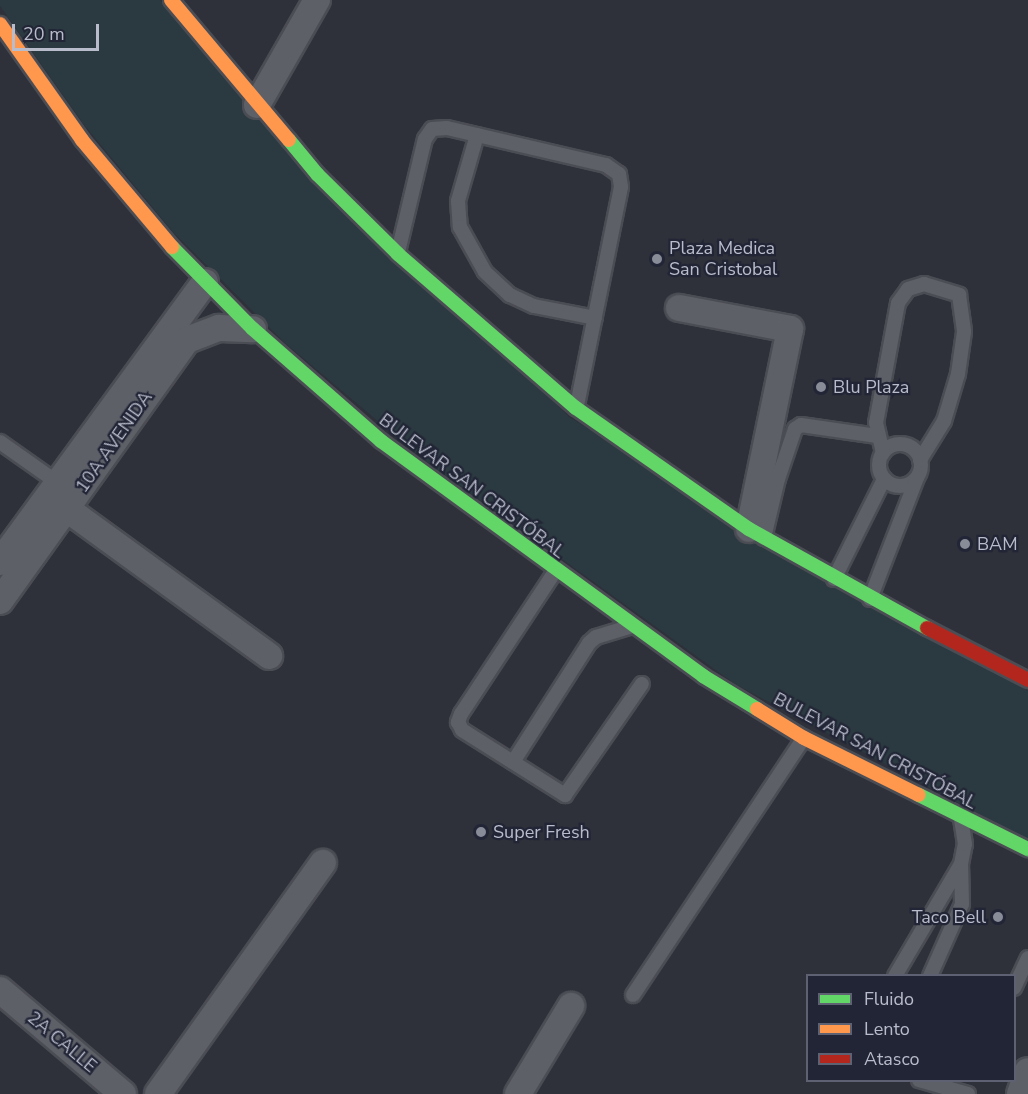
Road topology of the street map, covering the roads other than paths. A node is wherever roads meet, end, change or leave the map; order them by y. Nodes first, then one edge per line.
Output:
1 (317, 0) edge
2 (175, 2) edge
3 (0, 24) edge
4 (257, 105) junction
5 (477, 135) junction
6 (398, 254) junction
7 (205, 282) junction
8 (679, 308) dead end
9 (595, 318) junction
10 (254, 329) junction
11 (576, 408) junction
12 (877, 436) junction
13 (0, 442) edge
14 (883, 453) junction
15 (920, 460) junction
16 (917, 478) junction
17 (884, 479) junction
18 (58, 483) junction
19 (67, 509) junction
20 (756, 534) junction
21 (0, 562) edge
22 (556, 570) junction
23 (834, 579) junction
24 (870, 599) junction
25 (0, 601) edge
26 (634, 626) junction
27 (269, 656) dead end
28 (1028, 680) edge
29 (642, 684) dead end
30 (804, 738) junction
31 (513, 762) junction
32 (961, 818) junction
33 (1028, 849) edge
34 (323, 863) dead end
35 (961, 864) junction
36 (1028, 958) edge
37 (896, 974) edge
38 (930, 974) edge
39 (1016, 984) edge
40 (0, 990) edge
41 (633, 995) dead end
42 (571, 1006) dead end
43 (1028, 1071) edge
44 (926, 1082) edge
45 (123, 1094) edge
46 (158, 1094) edge
47 (519, 1094) edge
48 (968, 1094) edge
49 (1020, 1094) edge

1 - 4 street
2 - 4 main road
3 - 7 main road, BULEVAR SAN CRISTÓBAL
4 - 6 main road
5 - 6 lane
5 - 9 lane
5 - 9 lane
6 - 11 main road
7 - 10 main road, BULEVAR SAN CRISTÓBAL
7 - 18 street, 10A AVENIDA
8 - 20 street
9 - 11 lane
10 - 19 street, 10A AVENIDA
10 - 22 main road, BULEVAR SAN CRISTÓBAL
11 - 20 main road
12 - 14 lane
12 - 15 lane
12 - 20 lane
13 - 18 lane
14 - 15 lane
14 - 17 lane
15 - 16 lane
16 - 17 lane
16 - 24 lane
17 - 23 lane
18 - 21 street, 10A AVENIDA
19 - 25 street, 10A AVENIDA
19 - 27 street
20 - 23 main road
22 - 26 main road, BULEVAR SAN CRISTÓBAL
22 - 31 lane
23 - 24 main road
24 - 28 main road
26 - 30 main road, BULEVAR SAN CRISTÓBAL
26 - 31 lane
29 - 31 lane
30 - 32 main road, BULEVAR SAN CRISTÓBAL
30 - 41 lane
32 - 33 main road, BULEVAR SAN CRISTÓBAL
32 - 35 lane
34 - 46 street
35 - 37 lane
35 - 38 lane
36 - 39 lane
40 - 45 street, 2A CALLE
42 - 47 street
43 - 49 street
44 - 48 lane

